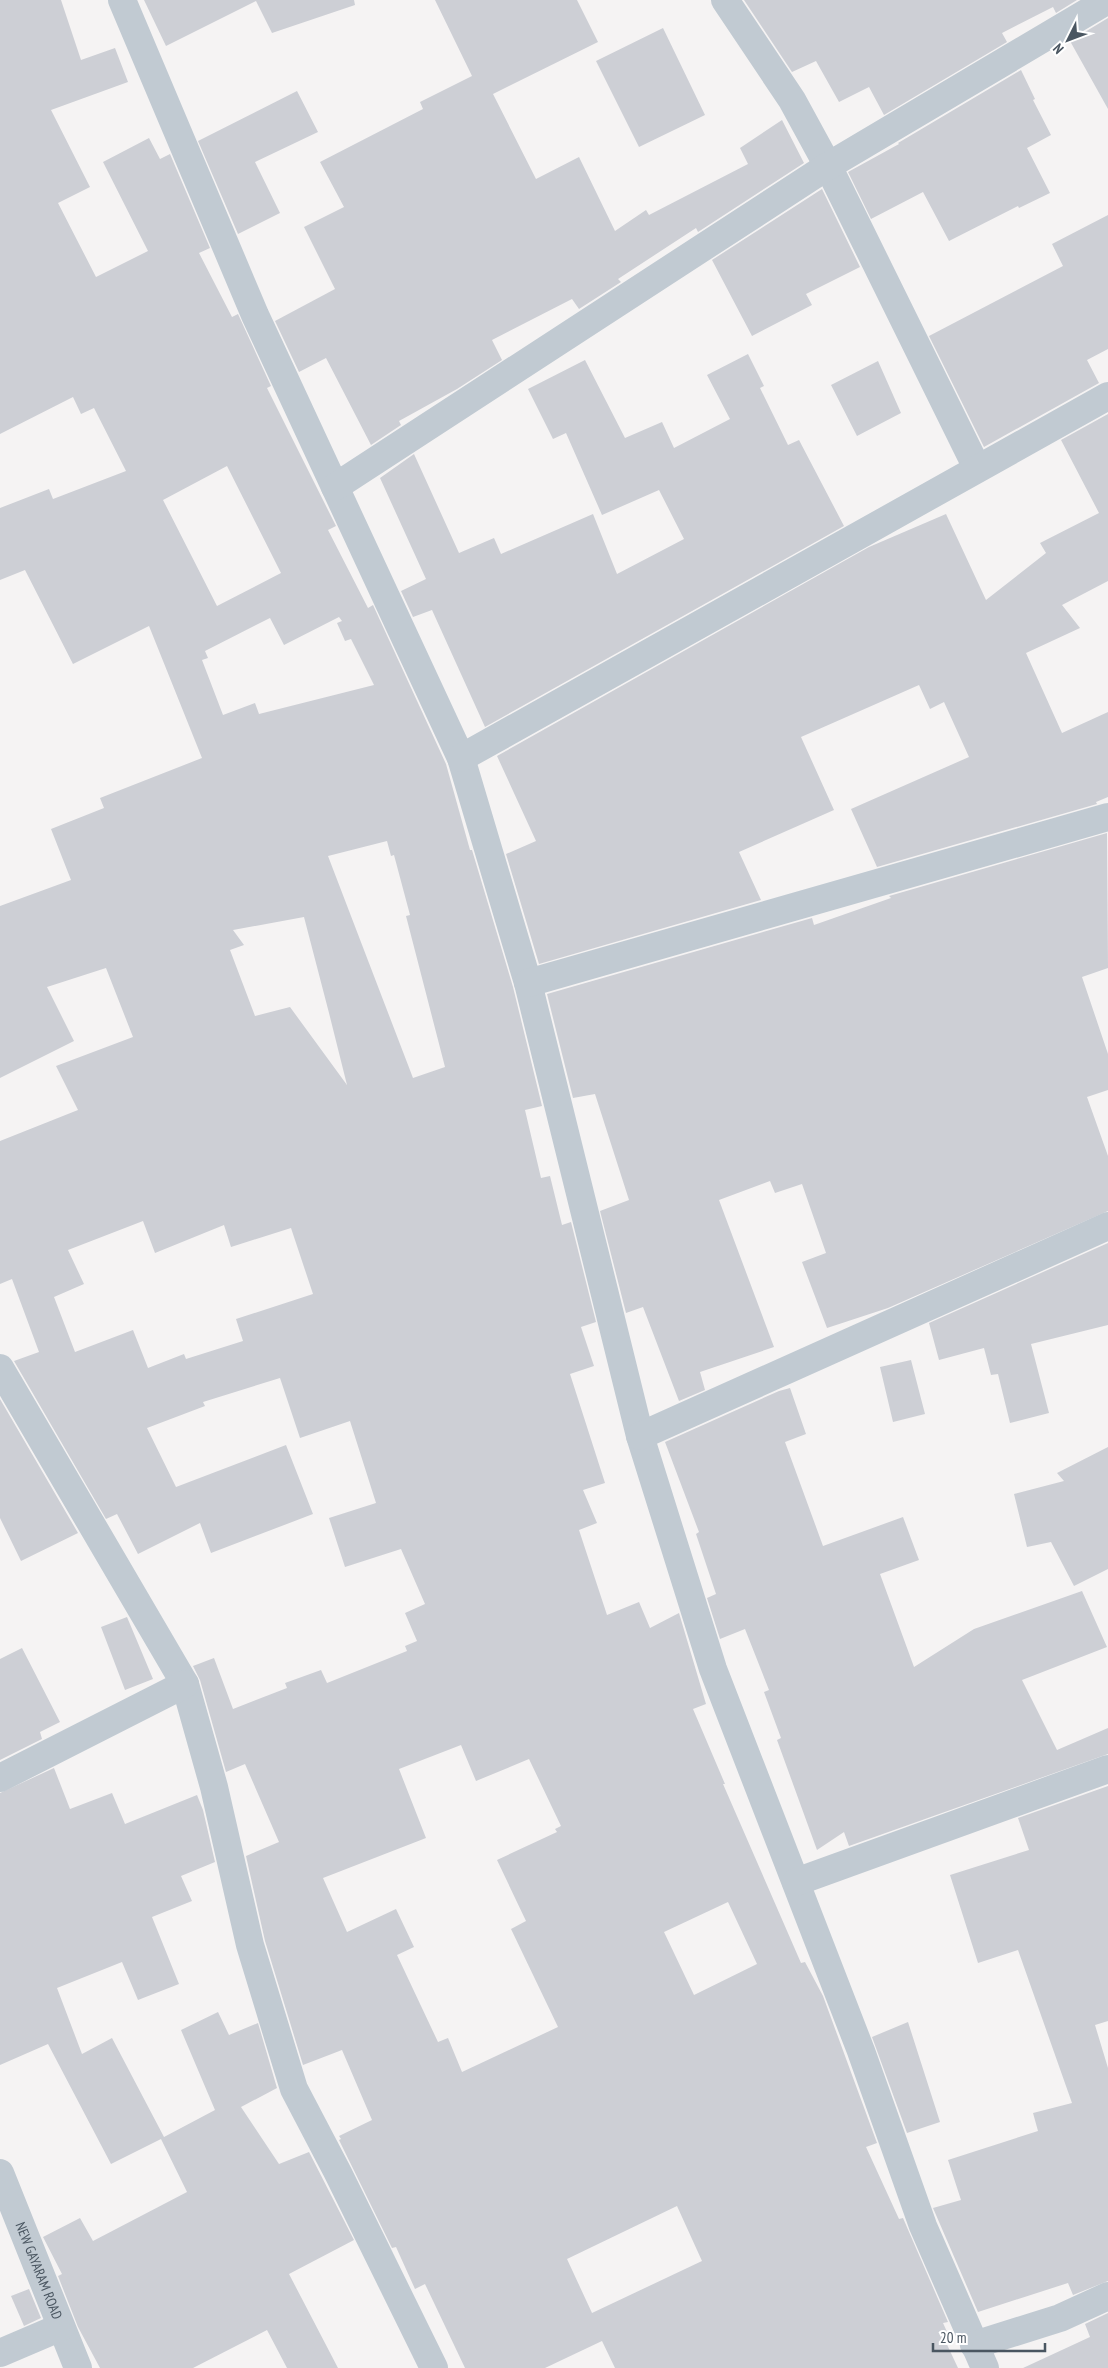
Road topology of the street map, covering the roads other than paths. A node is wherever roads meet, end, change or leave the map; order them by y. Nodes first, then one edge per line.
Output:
1 (122, 0) edge
2 (725, 0) edge
3 (1108, 0) edge
4 (828, 166) junction
5 (1108, 396) edge
6 (977, 468) junction
7 (335, 487) junction
8 (461, 758) junction
9 (1108, 817) edge
10 (528, 983) junction
11 (1108, 1226) edge
12 (0, 1368) edge
13 (640, 1436) junction
14 (185, 1684) junction
15 (1108, 1770) edge
16 (0, 1778) edge
17 (796, 1882) junction
18 (0, 2173) edge
19 (1108, 2296) edge
20 (61, 2327) junction
21 (0, 2353) edge
22 (979, 2357) edge
23 (78, 2368) edge
24 (434, 2368) edge

1 - 7 street
2 - 4 street
3 - 4 street
4 - 6 street
4 - 7 street
5 - 6 street
6 - 8 street
7 - 8 street
8 - 10 street
9 - 10 street
10 - 13 street
11 - 13 street
12 - 14 street
13 - 17 street
14 - 16 street
14 - 24 street
15 - 17 street
17 - 22 street
18 - 20 street, NEW GAYARAM ROAD
19 - 22 street
20 - 21 street
20 - 23 street, NEW GAYARAM ROAD

